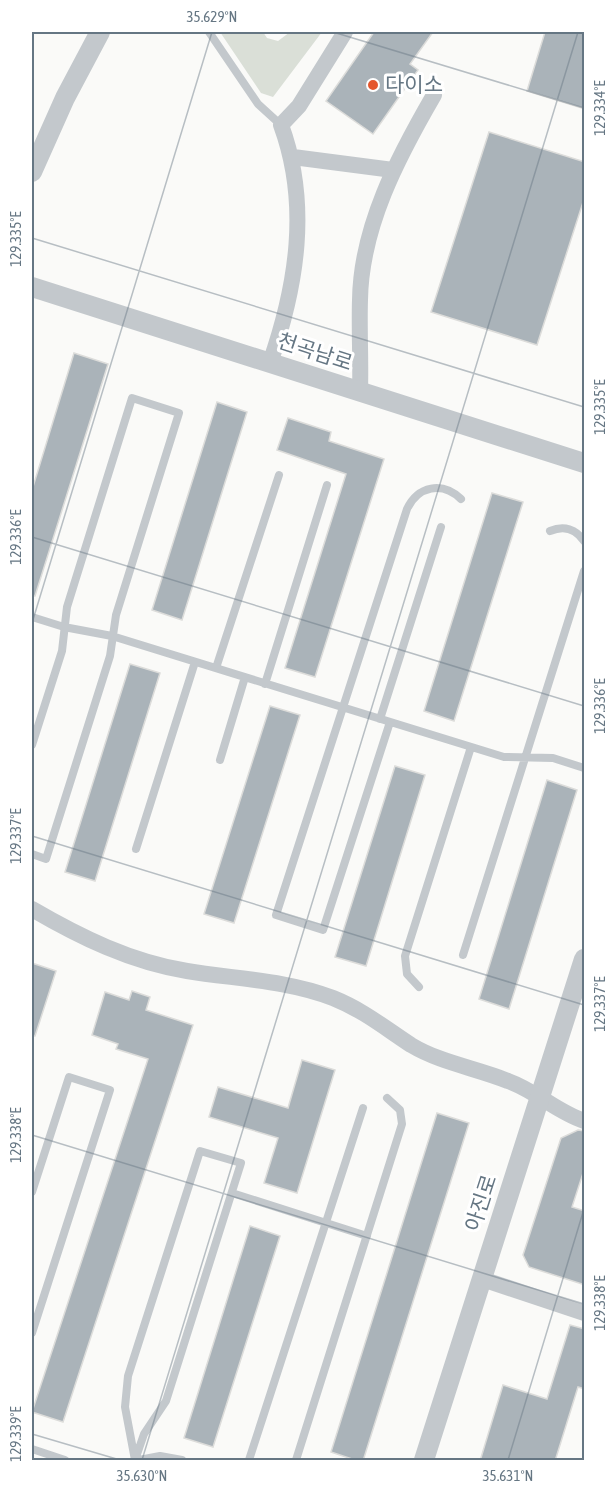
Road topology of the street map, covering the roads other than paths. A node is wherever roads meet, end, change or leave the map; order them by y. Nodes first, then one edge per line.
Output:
1 (100, 32) edge
2 (209, 32) edge
3 (345, 32) edge
4 (434, 96) dead end
5 (282, 125) junction
6 (293, 157) junction
7 (393, 170) junction
8 (32, 172) edge
9 (32, 287) edge
10 (270, 363) junction
11 (360, 392) junction
12 (585, 464) edge
13 (279, 475) dead end
14 (327, 485) dead end
15 (461, 499) dead end
16 (441, 527) dead end
17 (550, 531) dead end
18 (585, 541) edge
19 (585, 571) edge
20 (32, 617) edge
21 (64, 627) junction
22 (112, 636) junction
23 (195, 662) junction
24 (216, 668) junction
25 (245, 678) junction
26 (265, 684) junction
27 (342, 708) junction
28 (380, 719) junction
29 (390, 722) junction
30 (32, 745) edge
31 (471, 747) junction
32 (525, 758) junction
33 (220, 760) dead end
34 (585, 768) edge
35 (136, 849) dead end
36 (32, 854) edge
37 (32, 909) edge
38 (463, 955) dead end
39 (585, 959) edge
40 (419, 987) dead end
41 (387, 1098) dead end
42 (540, 1098) junction
43 (363, 1108) dead end
44 (585, 1121) edge
45 (32, 1192) edge
46 (232, 1193) junction
47 (326, 1222) junction
48 (367, 1236) junction
49 (482, 1279) junction
50 (585, 1313) edge
51 (32, 1333) edge
52 (32, 1449) edge
53 (65, 1461) edge
54 (137, 1461) edge
55 (182, 1461) edge
56 (249, 1461) edge
57 (296, 1461) edge
58 (424, 1461) edge

1 - 8 street
2 - 5 lane
3 - 5 street
4 - 7 street
5 - 6 street
6 - 7 street
6 - 10 street
7 - 11 street
9 - 10 street, 천곡남로
10 - 11 street, 천곡남로
11 - 12 street, 천곡남로
13 - 24 lane
14 - 26 lane
15 - 27 lane
16 - 28 lane
17 - 18 lane
19 - 32 lane
20 - 21 lane
21 - 22 lane
21 - 22 lane
21 - 30 lane
22 - 23 lane
22 - 36 lane
23 - 24 lane
23 - 35 lane
24 - 25 lane
25 - 26 lane
25 - 33 lane
26 - 27 lane
27 - 28 lane
27 - 29 lane
28 - 29 lane
29 - 31 lane
31 - 32 lane
31 - 40 lane
32 - 34 lane
32 - 38 lane
37 - 42 street
39 - 42 street, 아진로
41 - 48 lane
42 - 44 street
42 - 49 street, 아진로
43 - 47 lane
45 - 51 lane
46 - 47 lane
46 - 54 lane
46 - 54 lane
47 - 48 lane
47 - 56 lane
48 - 57 lane
49 - 50 street
49 - 58 street, 아진로
52 - 53 lane
54 - 55 lane

